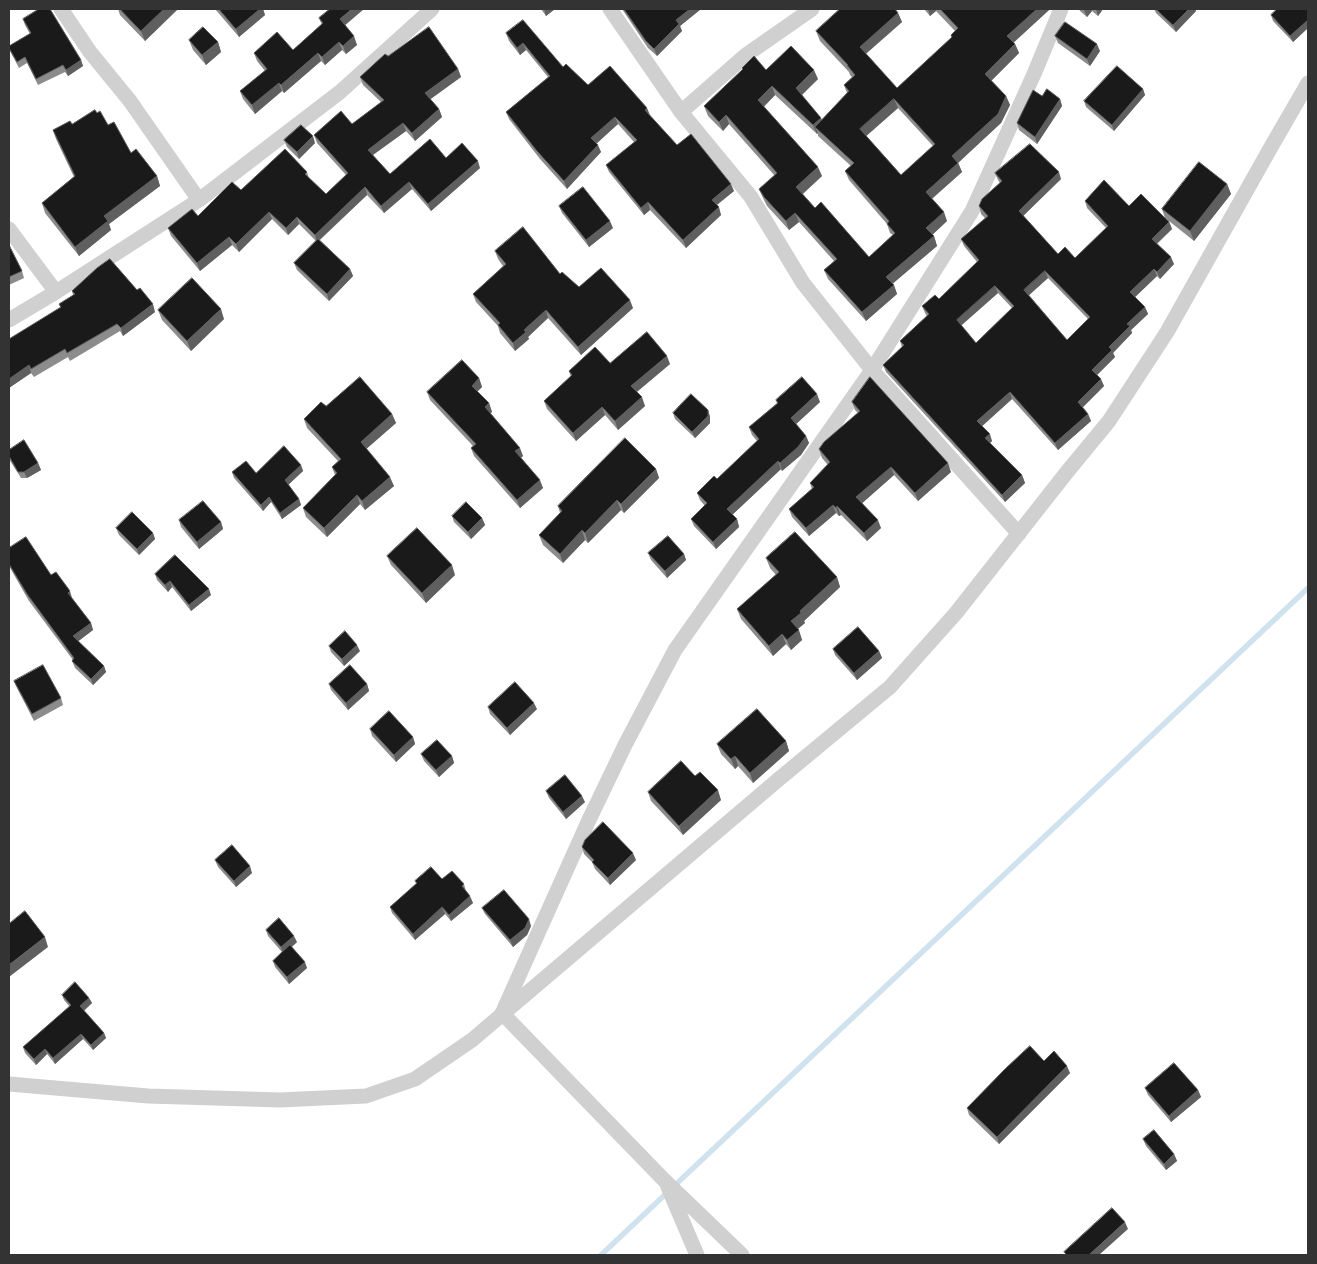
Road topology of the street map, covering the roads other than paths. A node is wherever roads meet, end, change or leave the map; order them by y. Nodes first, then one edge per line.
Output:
1 (61, 9) edge
2 (432, 9) edge
3 (610, 9) edge
4 (812, 9) edge
5 (1061, 9) edge
6 (1308, 83) edge
7 (681, 112) junction
8 (199, 200) junction
9 (9, 229) edge
10 (56, 292) junction
11 (9, 320) edge
12 (872, 370) junction
13 (1019, 534) junction
14 (502, 1013) junction
15 (9, 1084) edge
16 (665, 1181) junction
17 (697, 1255) edge
18 (742, 1255) edge

1 - 8 street
2 - 8 street
3 - 7 street
4 - 7 street
5 - 12 street
6 - 13 street
7 - 12 street
8 - 10 street
9 - 10 street
10 - 11 street
12 - 13 street
12 - 14 street
13 - 14 street
14 - 15 street
14 - 16 street
16 - 17 street
16 - 18 street

